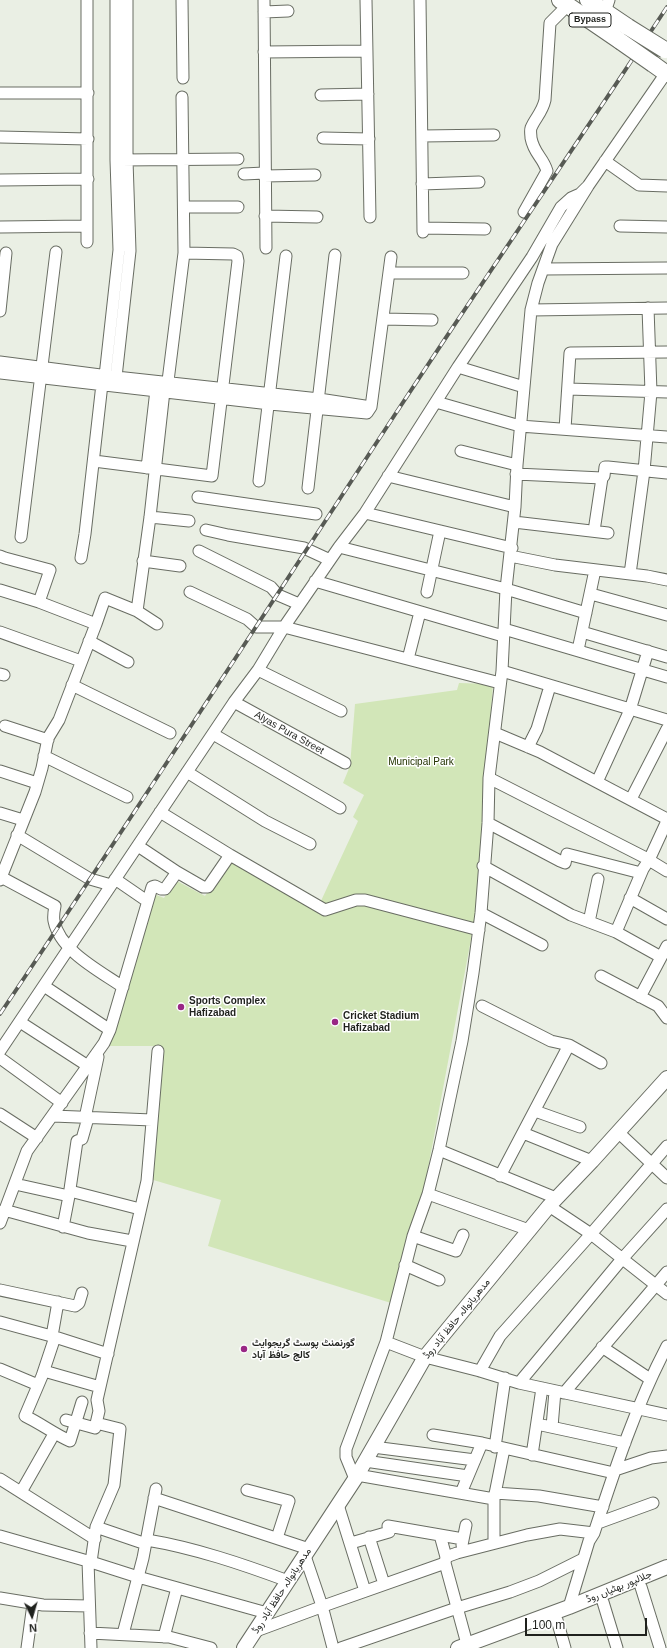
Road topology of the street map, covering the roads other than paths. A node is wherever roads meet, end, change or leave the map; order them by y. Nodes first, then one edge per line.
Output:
1 (87, 0) edge
2 (116, 0) edge
3 (127, 0) edge
4 (182, 0) edge
5 (264, 0) edge
6 (366, 0) edge
7 (420, 0) edge
8 (588, 0) edge
9 (564, 3) edge
10 (607, 6) edge
11 (264, 12) junction
12 (288, 12) dead end
13 (600, 27) junction
14 (624, 34) junction
15 (367, 51) junction
16 (666, 51) edge
17 (264, 52) junction
18 (122, 59) junction
19 (662, 70) edge
20 (183, 78) dead end
21 (0, 93) edge
22 (88, 93) junction
23 (368, 94) junction
24 (321, 95) dead end
25 (182, 97) dead end
26 (494, 135) dead end
27 (422, 136) junction
28 (0, 137) edge
29 (324, 138) dead end
30 (88, 139) junction
31 (369, 139) junction
32 (238, 159) dead end
33 (122, 160) junction
34 (182, 160) junction
35 (604, 161) junction
36 (244, 174) dead end
37 (264, 174) junction
38 (315, 175) dead end
39 (88, 179) junction
40 (0, 180) edge
41 (479, 182) dead end
42 (422, 184) junction
43 (588, 186) junction
44 (667, 186) edge
45 (184, 207) junction
46 (238, 207) dead end
47 (524, 212) dead end
48 (265, 216) junction
49 (317, 217) dead end
50 (370, 217) dead end
51 (87, 226) junction
52 (620, 226) dead end
53 (0, 227) edge
54 (667, 227) edge
55 (485, 229) dead end
56 (88, 242) dead end
57 (266, 248) dead end
58 (56, 252) dead end
59 (6, 253) dead end
60 (184, 253) junction
61 (335, 255) dead end
62 (286, 256) dead end
63 (391, 256) dead end
64 (667, 268) edge
65 (544, 269) junction
66 (463, 273) dead end
67 (389, 274) junction
68 (648, 308) junction
69 (667, 308) edge
70 (531, 310) junction
71 (0, 311) edge
72 (383, 319) junction
73 (432, 320) dead end
74 (651, 352) junction
75 (667, 352) edge
76 (0, 362) edge
77 (458, 367) junction
78 (41, 372) junction
79 (0, 373) edge
80 (109, 382) junction
81 (524, 387) junction
82 (164, 389) junction
83 (568, 389) junction
84 (651, 392) junction
85 (667, 392) edge
86 (221, 393) junction
87 (270, 399) junction
88 (436, 402) junction
89 (319, 404) junction
90 (520, 426) junction
91 (565, 429) junction
92 (648, 436) junction
93 (667, 437) edge
94 (461, 451) dead end
95 (94, 461) junction
96 (151, 469) junction
97 (517, 469) junction
98 (644, 471) junction
99 (667, 474) edge
100 (388, 476) junction
101 (602, 478) junction
102 (260, 481) dead end
103 (308, 488) dead end
104 (198, 497) dead end
105 (515, 507) junction
106 (366, 513) junction
107 (316, 514) dead end
108 (150, 516) junction
109 (189, 521) dead end
110 (514, 522) junction
111 (206, 530) dead end
112 (440, 531) junction
113 (594, 531) junction
114 (608, 533) dead end
115 (21, 537) dead end
116 (339, 547) junction
117 (199, 551) dead end
118 (511, 552) junction
119 (0, 556) edge
120 (81, 558) dead end
121 (330, 560) junction
122 (143, 561) junction
123 (180, 566) dead end
124 (432, 570) junction
125 (594, 570) junction
126 (630, 574) junction
127 (667, 580) edge
128 (315, 581) junction
129 (506, 589) junction
130 (0, 590) edge
131 (190, 592) dead end
132 (427, 592) dead end
133 (591, 594) junction
134 (39, 602) junction
135 (299, 604) junction
136 (137, 612) junction
137 (420, 612) junction
138 (586, 613) junction
139 (667, 615) edge
140 (96, 624) junction
141 (157, 624) dead end
142 (284, 627) junction
143 (0, 632) edge
144 (582, 632) junction
145 (503, 633) junction
146 (89, 642) junction
147 (578, 650) junction
148 (648, 651) junction
149 (667, 657) edge
150 (408, 659) junction
151 (81, 660) junction
152 (128, 662) dead end
153 (258, 670) junction
154 (642, 670) junction
155 (502, 671) junction
156 (667, 677) edge
157 (500, 684) junction
158 (72, 685) junction
159 (550, 686) junction
160 (234, 702) junction
161 (341, 710) dead end
162 (630, 710) junction
163 (667, 720) edge
164 (5, 726) dead end
165 (667, 729) edge
166 (170, 733) dead end
167 (495, 733) junction
168 (213, 734) junction
169 (48, 740) junction
170 (528, 747) junction
171 (44, 756) junction
172 (345, 763) dead end
173 (0, 771) edge
174 (187, 772) junction
175 (489, 778) junction
176 (597, 782) junction
177 (37, 783) junction
178 (127, 797) dead end
179 (632, 799) junction
180 (340, 808) dead end
181 (0, 812) edge
182 (160, 812) junction
183 (23, 820) junction
184 (667, 820) edge
185 (488, 823) junction
186 (17, 835) junction
187 (310, 844) dead end
188 (138, 846) junction
189 (230, 855) junction
190 (4, 857) edge
191 (649, 860) junction
192 (483, 866) junction
193 (667, 871) edge
194 (177, 872) junction
195 (641, 872) junction
196 (1, 878) edge
197 (598, 879) dead end
198 (113, 882) junction
199 (630, 898) junction
200 (147, 901) junction
201 (480, 913) junction
202 (667, 919) edge
203 (588, 922) junction
204 (479, 930) junction
205 (616, 932) junction
206 (542, 945) dead end
207 (667, 946) edge
208 (69, 948) junction
209 (662, 961) edge
210 (601, 976) dead end
211 (44, 986) junction
212 (123, 987) junction
213 (640, 997) junction
214 (482, 1006) dead end
215 (667, 1018) edge
216 (20, 1022) junction
217 (110, 1030) junction
218 (569, 1045) junction
219 (1, 1046) edge
220 (158, 1051) dead end
221 (96, 1053) junction
222 (0, 1058) edge
223 (601, 1063) dead end
224 (88, 1066) junction
225 (667, 1078) edge
226 (62, 1103) junction
227 (535, 1111) junction
228 (0, 1114) edge
229 (53, 1116) junction
230 (86, 1118) junction
231 (152, 1120) junction
232 (580, 1127) dead end
233 (618, 1132) junction
234 (523, 1133) junction
235 (37, 1138) junction
236 (667, 1146) edge
237 (440, 1150) junction
238 (592, 1161) junction
239 (652, 1164) junction
240 (500, 1176) junction
241 (667, 1178) edge
242 (15, 1184) junction
243 (70, 1193) junction
244 (428, 1194) junction
245 (5, 1195) edge
246 (553, 1202) junction
247 (140, 1209) junction
248 (667, 1209) edge
249 (4, 1210) junction
250 (0, 1223) edge
251 (63, 1227) junction
252 (529, 1230) junction
253 (591, 1234) junction
254 (463, 1235) dead end
255 (413, 1236) junction
256 (132, 1241) junction
257 (622, 1259) junction
258 (406, 1265) junction
259 (667, 1272) edge
260 (439, 1280) dead end
261 (655, 1285) junction
262 (0, 1290) edge
263 (82, 1293) dead end
264 (667, 1294) edge
265 (58, 1302) junction
266 (0, 1322) edge
267 (53, 1336) junction
268 (386, 1342) junction
269 (667, 1346) edge
270 (602, 1347) junction
271 (108, 1354) junction
272 (425, 1356) junction
273 (0, 1369) edge
274 (44, 1371) junction
275 (480, 1371) junction
276 (504, 1378) junction
277 (650, 1379) junction
278 (518, 1383) junction
279 (38, 1385) junction
280 (100, 1387) junction
281 (542, 1388) junction
282 (560, 1392) junction
283 (98, 1404) junction
284 (637, 1410) junction
285 (667, 1415) edge
286 (71, 1422) junction
287 (96, 1423) junction
288 (537, 1424) junction
289 (552, 1427) junction
290 (54, 1434) junction
291 (433, 1435) dead end
292 (482, 1443) junction
293 (625, 1443) junction
294 (373, 1447) junction
295 (500, 1448) junction
296 (532, 1455) junction
297 (667, 1456) edge
298 (475, 1460) junction
299 (365, 1461) junction
300 (614, 1472) junction
301 (468, 1476) junction
302 (356, 1477) junction
303 (0, 1479) edge
304 (247, 1490) dead end
305 (21, 1492) junction
306 (461, 1493) junction
307 (495, 1496) junction
308 (653, 1504) dead end
309 (338, 1505) junction
310 (603, 1507) junction
311 (466, 1525) dead end
312 (96, 1527) junction
313 (596, 1528) junction
314 (440, 1535) junction
315 (0, 1536) edge
316 (369, 1537) junction
317 (277, 1538) junction
318 (95, 1539) junction
319 (464, 1539) junction
320 (146, 1542) junction
321 (351, 1543) junction
322 (494, 1543) junction
323 (307, 1552) junction
324 (461, 1552) junction
325 (583, 1559) junction
326 (445, 1560) junction
327 (89, 1561) junction
328 (667, 1567) edge
329 (667, 1577) edge
330 (138, 1578) junction
331 (288, 1581) junction
332 (384, 1584) junction
333 (641, 1587) junction
334 (177, 1588) junction
335 (365, 1591) junction
336 (0, 1598) edge
337 (603, 1602) junction
338 (34, 1604) junction
339 (89, 1606) junction
340 (322, 1606) junction
341 (569, 1606) junction
342 (457, 1608) junction
343 (267, 1613) junction
344 (557, 1620) junction
345 (256, 1631) junction
346 (90, 1633) junction
347 (123, 1634) junction
348 (164, 1637) junction
349 (463, 1646) edge
350 (27, 1648) edge
351 (91, 1648) edge
352 (211, 1648) edge
353 (244, 1648) edge
354 (333, 1648) edge
355 (341, 1648) edge
356 (484, 1648) edge
357 (565, 1648) edge
358 (617, 1648) edge
359 (660, 1648) edge

1 - 22 street
2 - 18 street
3 - 18 street
4 - 20 street
5 - 11 street
6 - 15 street
7 - 27 street
8 - 10 highway, Bypass
9 - 13 highway, Bypass
9 - 47 street
10 - 13 street
10 - 14 highway, Bypass
11 - 12 street
11 - 17 street
13 - 14 highway, Bypass
14 - 16 highway, Bypass, bridge
14 - 19 highway, Bypass, bridge
15 - 17 street
15 - 23 street
17 - 37 street
18 - 33 street
19 - 35 street
21 - 22 street
22 - 30 street
23 - 24 street
23 - 31 street
25 - 34 street
26 - 27 street
27 - 42 street
28 - 30 street
29 - 31 street
30 - 39 street
31 - 50 street
32 - 34 street
33 - 34 street
33 - 80 street
34 - 45 street
35 - 43 street
35 - 44 street
36 - 37 street
37 - 38 street
37 - 48 street
39 - 40 street
39 - 51 street
41 - 42 street
42 - 55 street
43 - 65 street
43 - 77 street
45 - 46 street
45 - 60 street
48 - 49 street
48 - 57 street
51 - 53 street
51 - 56 street
52 - 54 street
58 - 78 street
59 - 71 street
60 - 82 street
60 - 86 street
61 - 89 street
62 - 87 street
63 - 67 street
64 - 65 street
65 - 70 street
66 - 67 street
67 - 72 street
68 - 69 street
68 - 70 street
68 - 74 street
70 - 81 street
72 - 73 street
72 - 89 street
74 - 75 street
74 - 83 street
74 - 84 street
76 - 78 street
77 - 81 street
77 - 88 street
78 - 79 street
78 - 80 street
78 - 115 street
80 - 82 street
80 - 95 street
81 - 90 street
82 - 86 street
82 - 96 street
83 - 84 street
83 - 91 street
84 - 85 street
84 - 92 street
86 - 87 street
86 - 96 street
87 - 89 street
87 - 102 street
88 - 90 street
88 - 100 street
89 - 103 street
90 - 91 street
90 - 97 street
91 - 92 street
92 - 93 street
92 - 98 street
94 - 97 street
95 - 96 street
95 - 120 street
96 - 108 street
97 - 101 street
97 - 105 street
98 - 99 street
98 - 101 street
98 - 126 street
100 - 105 street
100 - 106 street
101 - 113 street
104 - 107 street
105 - 110 street
106 - 112 street
106 - 116 street
108 - 109 street
108 - 122 street
110 - 113 street
110 - 118 street
111 - 121 street
112 - 118 street
112 - 124 street
113 - 114 street
116 - 121 street
116 - 124 street
117 - 135 street
118 - 125 street
118 - 129 street
119 - 134 street
121 - 128 street
122 - 123 street
122 - 136 street
124 - 129 street
124 - 132 street
125 - 126 street
125 - 133 street
126 - 127 street
128 - 135 street
128 - 137 street
129 - 138 street
129 - 145 street
130 - 134 street
131 - 142 street
133 - 138 street
133 - 139 street
134 - 140 street
135 - 142 street
136 - 140 street
136 - 141 street
137 - 145 street
137 - 150 street
138 - 144 street
140 - 146 street
142 - 150 street
142 - 153 street
143 - 151 street
144 - 147 street
144 - 148 street
145 - 147 street
145 - 155 street
146 - 151 street
146 - 152 street
147 - 154 street
148 - 149 street
148 - 154 street
150 - 157 street
151 - 158 street
153 - 160 street
153 - 161 street
154 - 156 street
154 - 162 street
155 - 157 street
155 - 159 street
157 - 167 street
158 - 166 street
158 - 169 street
159 - 162 street
159 - 170 street
160 - 168 street
160 - 172 street, Alyas Pura Street
162 - 163 street
162 - 176 street
164 - 169 street
165 - 179 street
167 - 170 street
167 - 175 street
168 - 174 street
168 - 180 street
169 - 171 street
170 - 176 street
171 - 177 street
171 - 178 street
173 - 177 street
174 - 182 street
174 - 187 street
175 - 185 street
175 - 191 street
176 - 179 street
177 - 183 street
179 - 184 street
181 - 183 street
182 - 188 street
182 - 189 street
183 - 186 street
184 - 191 street
185 - 192 street
185 - 195 street
186 - 190 street
186 - 198 street
188 - 194 street
188 - 198 street
189 - 194 street
189 - 204 street
190 - 196 street
191 - 193 street
191 - 195 street
192 - 201 street
192 - 203 street
194 - 200 street
195 - 199 street
196 - 208 street
197 - 203 street
198 - 200 street
198 - 208 street
199 - 202 street
199 - 205 street
200 - 212 street
201 - 204 street
201 - 206 street
203 - 205 street
204 - 237 street
205 - 209 street
207 - 209 street
208 - 211 street
208 - 212 street
209 - 213 street
210 - 213 street
211 - 216 street
211 - 217 street
212 - 217 street
213 - 215 street
214 - 218 street
216 - 219 street
216 - 224 street
217 - 221 street
218 - 223 street
218 - 227 street
220 - 231 street
221 - 224 street
221 - 230 street
222 - 226 street
224 - 226 street
225 - 233 main road, مدھریانوالہ حافظ آباد روڈ
226 - 229 street
227 - 232 street
227 - 234 street
228 - 235 street
229 - 230 street
229 - 235 street
230 - 231 street
230 - 243 street
231 - 247 street
233 - 238 main road, مدھریانوالہ حافظ آباد روڈ
233 - 239 street
234 - 238 street
234 - 240 street
235 - 242 street
236 - 239 street
237 - 240 street
237 - 244 street
238 - 246 main road, مدھریانوالہ حافظ آباد روڈ
239 - 241 street
239 - 253 street
240 - 246 street
242 - 243 street
242 - 245 street
243 - 247 street
243 - 251 street
244 - 252 street
244 - 255 street
245 - 249 street
246 - 252 main road, مدھریانوالہ حافظ آباد روڈ
246 - 253 street
247 - 256 street
248 - 257 street
249 - 250 street
249 - 251 street
251 - 256 street
252 - 272 main road, مدھریانوالہ حافظ آباد روڈ
253 - 257 street
253 - 275 street
254 - 255 street
255 - 258 street
256 - 271 street
257 - 261 street
257 - 278 street
258 - 260 street
258 - 268 street
259 - 261 street
261 - 264 street
261 - 270 street
262 - 265 street
263 - 265 street
265 - 267 street
266 - 267 street
267 - 271 street
267 - 274 street
268 - 272 street
268 - 302 street
269 - 277 street
270 - 277 street
270 - 282 street
271 - 280 street
272 - 275 street
272 - 294 main road, مدھریانوالہ حافظ آباد روڈ
273 - 279 street
274 - 279 street
274 - 280 street
275 - 276 street
276 - 278 street
276 - 295 street
277 - 284 street
278 - 281 street
279 - 290 street
280 - 283 street
281 - 282 street
281 - 288 street
282 - 284 street
282 - 289 street
283 - 286 street
283 - 287 street
284 - 285 street
284 - 293 street
286 - 287 street
286 - 290 street
287 - 312 street
288 - 289 street
288 - 296 street
289 - 293 street
290 - 305 street
291 - 292 street
292 - 295 street
292 - 298 street
293 - 300 street
294 - 298 street
294 - 299 main road, مدھریانوالہ حافظ آباد روڈ
295 - 296 street
295 - 307 street
296 - 300 street
297 - 300 street
298 - 301 street
299 - 301 street
299 - 302 main road, مدھریانوالہ حافظ آباد روڈ
300 - 310 street
301 - 306 street
302 - 306 street
302 - 309 main road, مدھریانوالہ حافظ آباد روڈ
303 - 305 street
304 - 317 street
305 - 318 street
306 - 307 street
307 - 310 street
307 - 322 street
308 - 313 street
309 - 321 street
309 - 323 main road, مدھریانوالہ حافظ آباد روڈ
310 - 313 street
311 - 319 street
312 - 318 street
312 - 320 street
313 - 322 street
313 - 325 street
314 - 316 street
314 - 319 street
314 - 326 street
315 - 327 street
316 - 321 street
316 - 332 street
317 - 320 street
317 - 323 street
318 - 327 street
319 - 324 street
320 - 330 street
320 - 331 street
321 - 335 street
322 - 324 street
323 - 331 main road, مدھریانوالہ حافظ آباد روڈ
323 - 340 street
324 - 326 street
325 - 341 street
325 - 342 street
326 - 332 street
326 - 342 street
327 - 330 street
327 - 339 street
328 - 341 main road, جلالپور بھٹیاں روڈ
329 - 333 main road, جلالپور بھٹیاں روڈ
330 - 334 street
330 - 347 street
331 - 343 main road, مدھریانوالہ حافظ آباد روڈ
332 - 335 street
333 - 337 main road, جلالپور بھٹیاں روڈ
333 - 359 street
334 - 343 street
334 - 348 street
335 - 340 street
336 - 338 street
337 - 344 main road, جلالپور بھٹیاں روڈ
337 - 358 street
338 - 339 street
338 - 350 street
339 - 346 street
340 - 345 street
340 - 354 street
341 - 349 main road, جلالپور بھٹیاں روڈ
342 - 349 street
342 - 355 street
343 - 345 main road, مدھریانوالہ حافظ آباد روڈ
344 - 356 main road, جلالپور بھٹیاں روڈ
344 - 357 street
345 - 353 main road, مدھریانوالہ حافظ آباد روڈ
346 - 347 street
346 - 351 street
347 - 348 street
348 - 352 street

